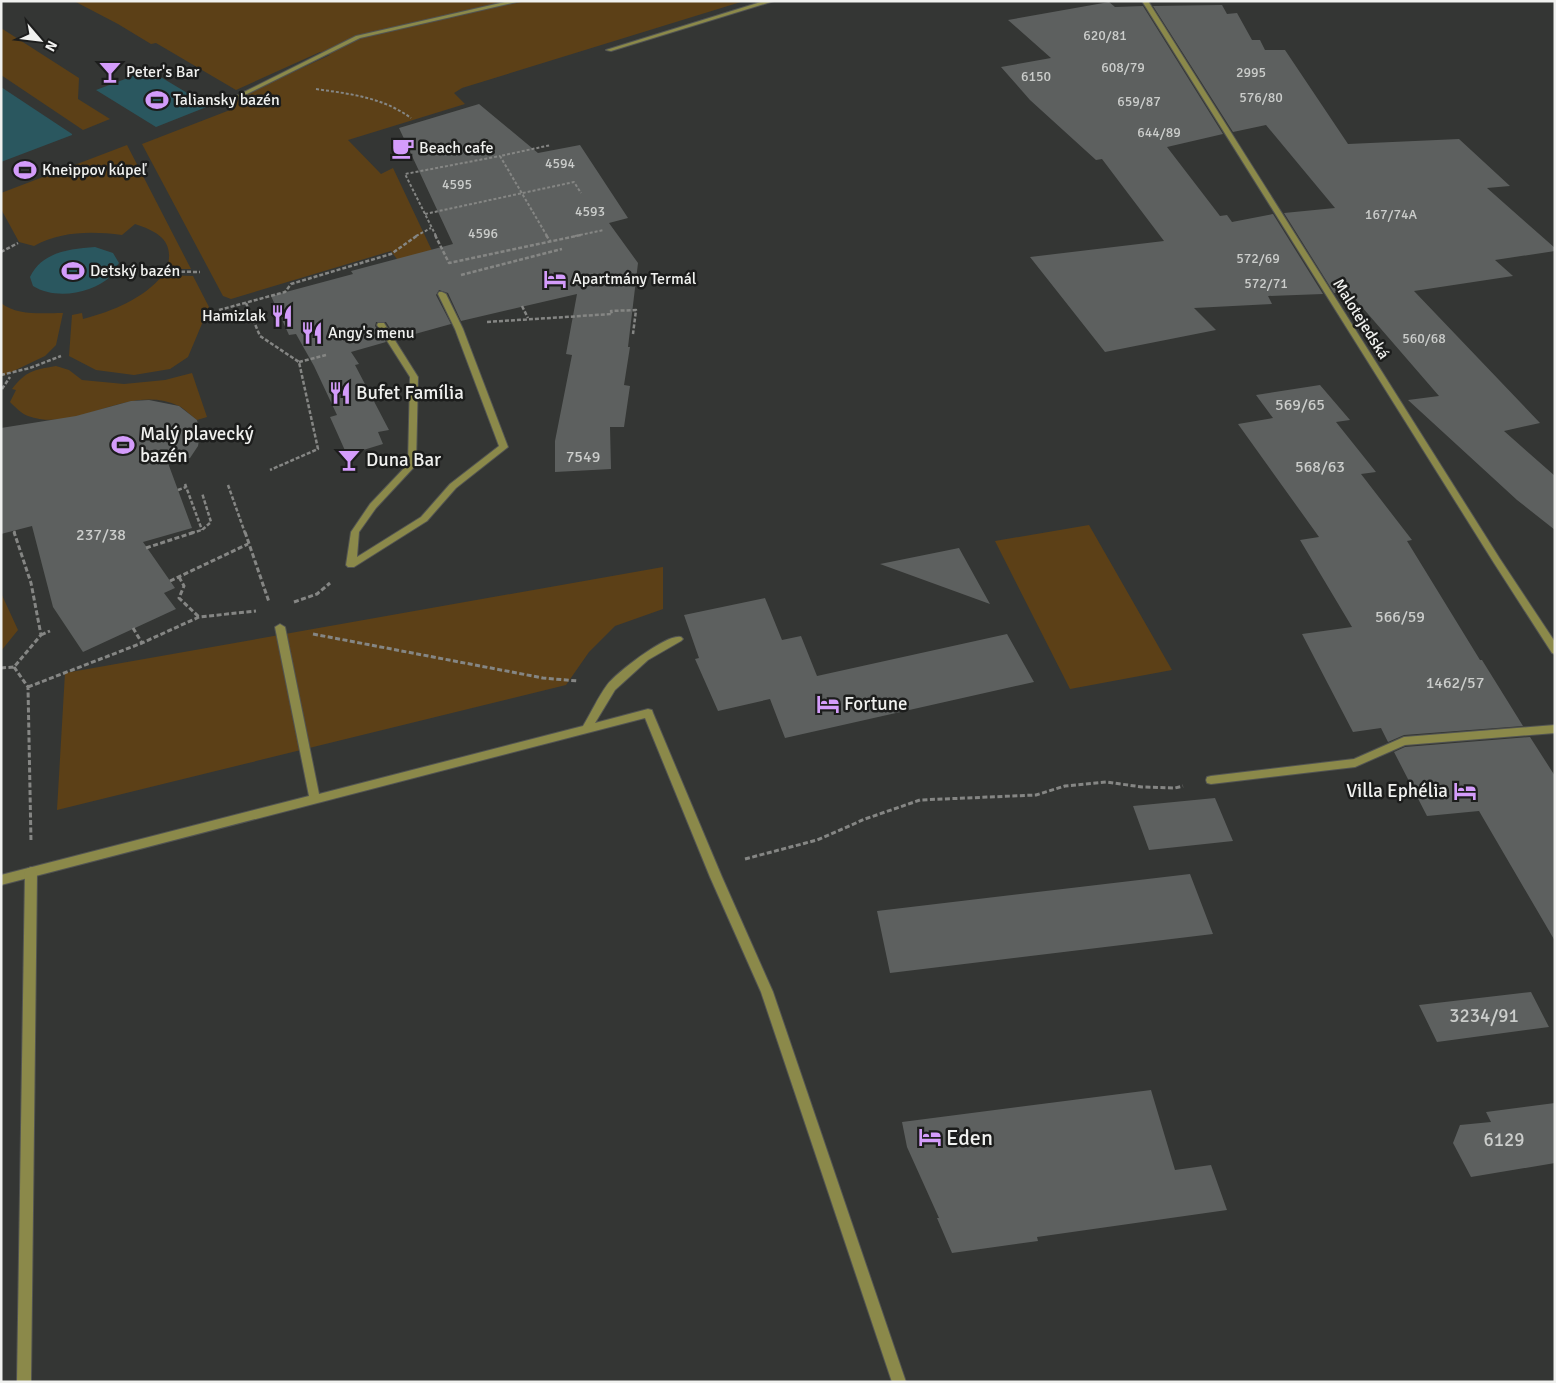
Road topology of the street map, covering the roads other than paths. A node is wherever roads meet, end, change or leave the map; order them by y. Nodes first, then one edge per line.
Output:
1 (518, 1) edge
2 (771, 1) edge
3 (1145, 1) edge
4 (609, 50) dead end
5 (233, 99) dead end
6 (442, 294) dead end
7 (381, 325) dead end
8 (280, 627) road end
9 (678, 639) dead end
10 (1555, 650) edge
11 (586, 729) junction
12 (1555, 729) edge
13 (1211, 780) road end
14 (315, 799) junction
15 (31, 872) junction
16 (1, 880) edge
17 (24, 1382) edge
18 (899, 1382) edge

1 - 5 street
2 - 4 street
3 - 10 street, Malotejedská
6 - 7 street
8 - 14 street
9 - 11 street
11 - 14 street
11 - 18 street
12 - 13 street
14 - 15 street
15 - 16 street
15 - 17 street

